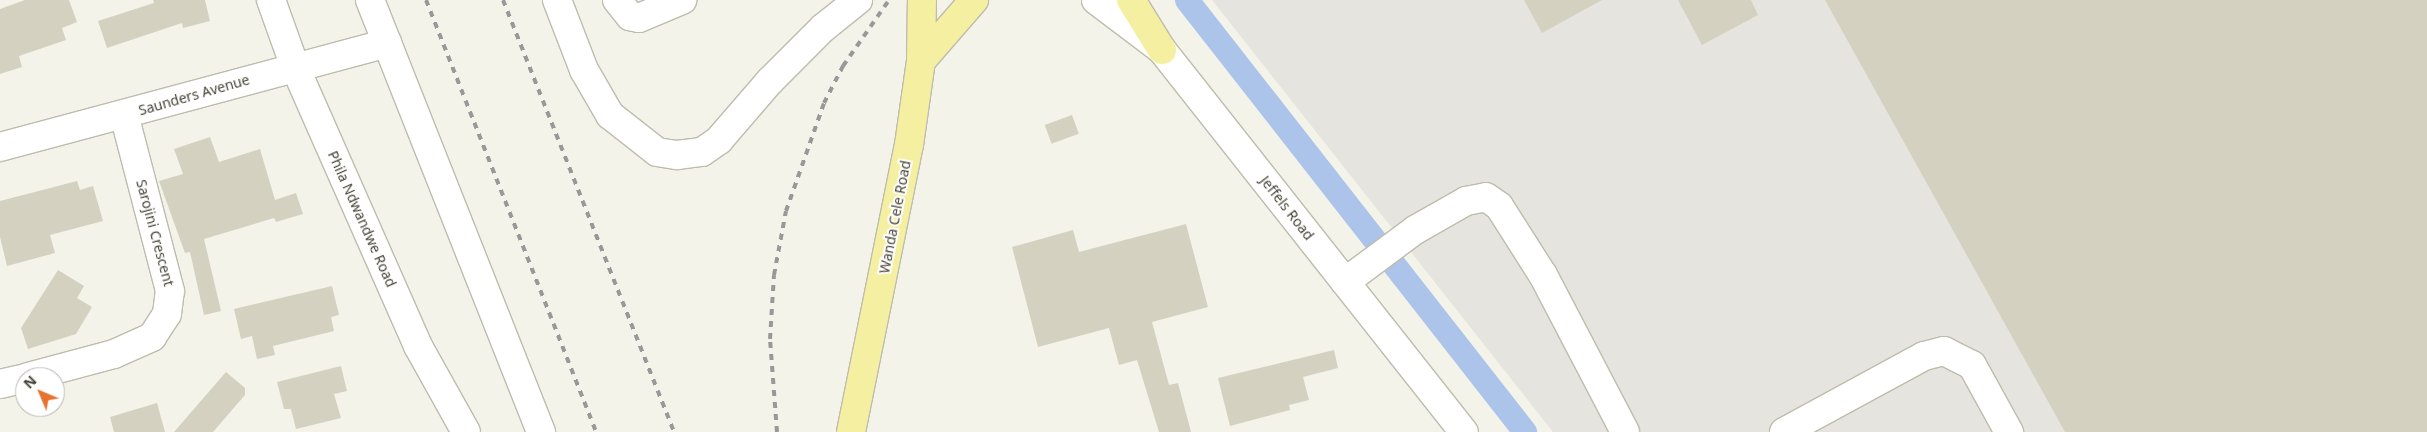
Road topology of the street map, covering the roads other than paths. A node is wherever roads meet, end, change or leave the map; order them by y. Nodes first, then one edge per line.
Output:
1 (272, 0) edge
2 (370, 0) edge
3 (557, 0) edge
4 (617, 0) edge
5 (682, 0) edge
6 (922, 0) edge
7 (974, 0) edge
8 (1096, 0) edge
9 (1131, 0) edge
10 (845, 4) edge
11 (387, 43) junction
12 (1162, 50) junction
13 (920, 61) junction
14 (295, 67) junction
15 (124, 115) junction
16 (0, 147) edge
17 (1345, 282) junction
18 (64, 367) edge
19 (15, 380) edge
20 (0, 384) edge
21 (466, 432) edge
22 (541, 432) edge
23 (851, 432) edge
24 (1464, 432) edge
25 (1625, 432) edge
26 (1784, 432) edge
27 (2009, 432) edge

1 - 14 street, Phila Ndwandwe Road
2 - 11 street
3 - 10 street
4 - 5 street
6 - 13 main road, Wanda Cele Road
7 - 13 main road
8 - 12 street, Jeffels Road
9 - 12 main road
11 - 14 street, Saunders Avenue
11 - 22 street
12 - 17 street, Jeffels Road
13 - 23 main road, Wanda Cele Road
14 - 15 street, Saunders Avenue
14 - 21 street, Phila Ndwandwe Road
15 - 16 street, Saunders Avenue
15 - 18 street, Sarojini Crescent
17 - 24 street, Jeffels Road
17 - 25 street
19 - 20 street, Sarojini Crescent
26 - 27 street

